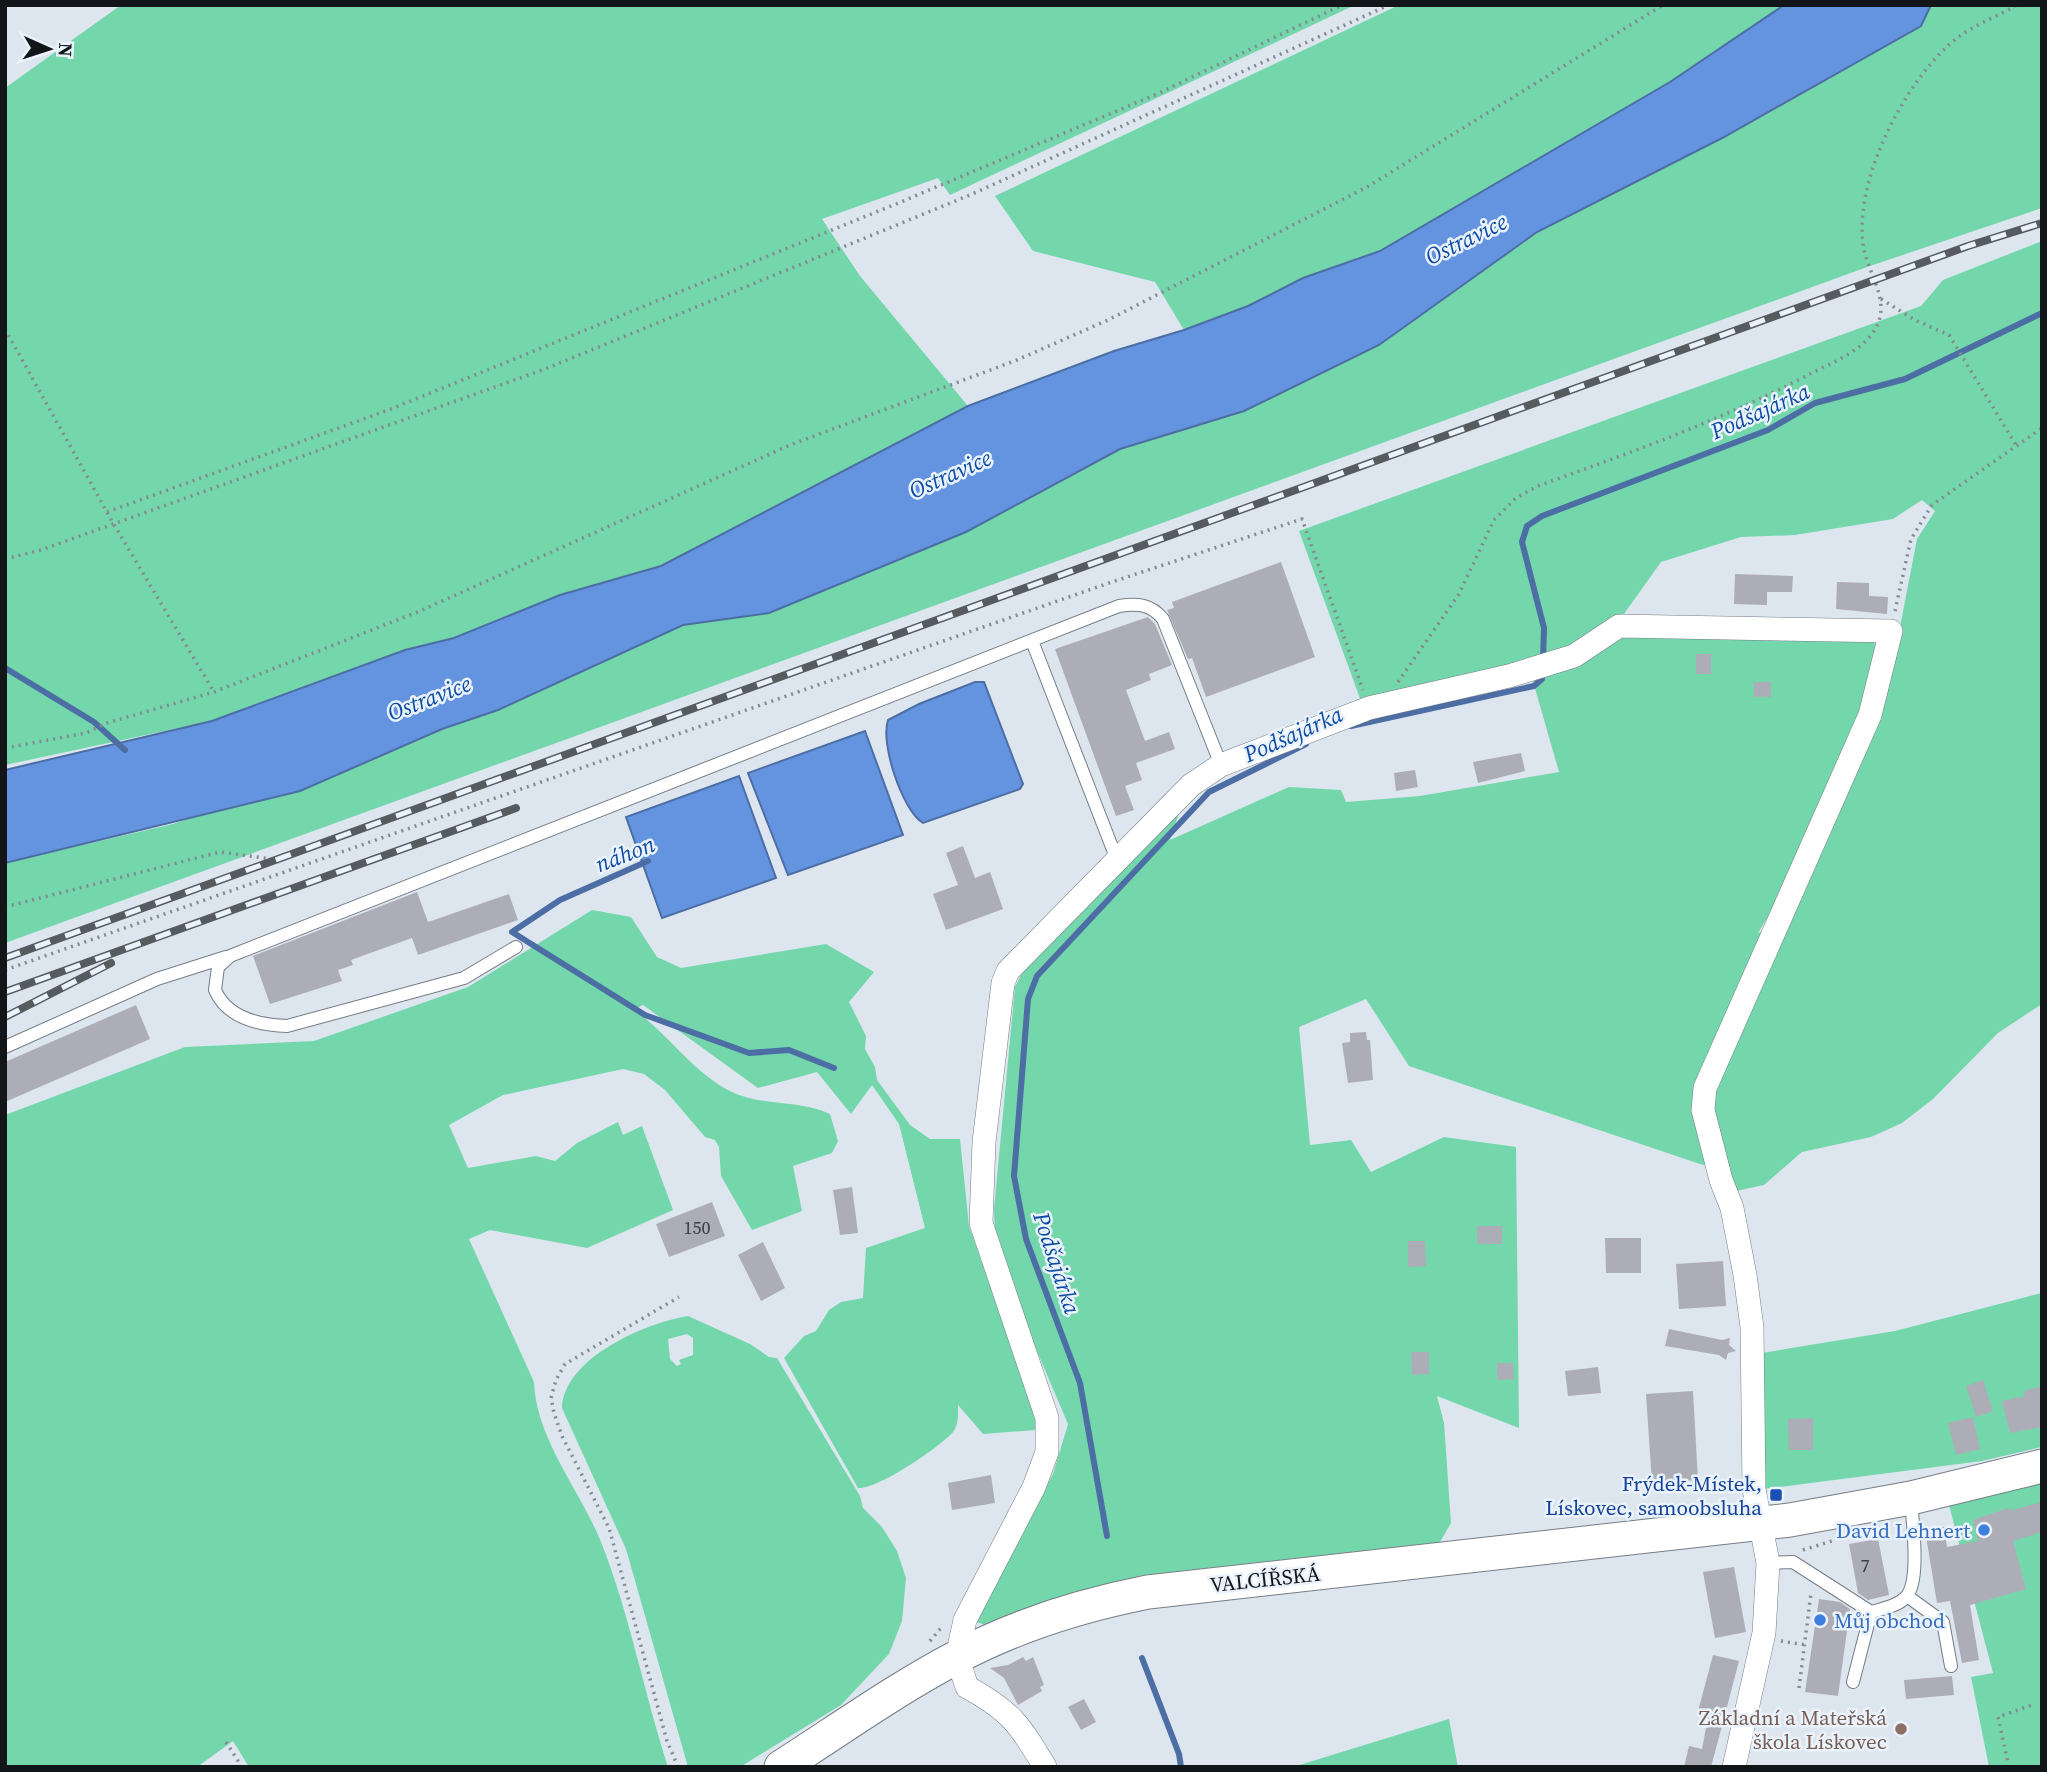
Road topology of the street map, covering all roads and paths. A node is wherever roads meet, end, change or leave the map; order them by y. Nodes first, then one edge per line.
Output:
1 (1342, 5) edge
2 (1389, 5) edge
3 (1663, 5) edge
4 (2017, 5) edge
5 (1881, 299) junction
6 (5, 329) edge
7 (2042, 428) edge
8 (2016, 445) junction
9 (107, 512) junction
10 (113, 523) junction
11 (5, 559) edge
12 (1891, 631) junction
13 (1032, 641) junction
14 (214, 692) junction
15 (1380, 706) junction
16 (5, 748) edge
17 (1221, 765) junction
18 (279, 860) dead end
19 (1117, 860) junction
20 (5, 907) edge
21 (516, 947) dead end
22 (230, 956) junction
23 (5, 970) edge
24 (5, 1046) edge
25 (679, 1297) dead end
26 (2042, 1465) edge
27 (1911, 1498) junction
28 (1776, 1522) junction
29 (1835, 1540) dead end
30 (1793, 1562) junction
31 (1768, 1563) junction
32 (1807, 1588) dead end
33 (1907, 1596) junction
34 (1871, 1612) junction
35 (1783, 1629) dead end
36 (1781, 1641) junction
37 (1807, 1645) junction
38 (1778, 1651) dead end
39 (957, 1657) junction
40 (1951, 1666) dead end
41 (1853, 1682) dead end
42 (1799, 1688) dead end
43 (2032, 1706) dead end
44 (226, 1742) dead end
45 (242, 1767) edge
46 (678, 1767) edge
47 (780, 1767) edge
48 (1045, 1767) edge
49 (1734, 1767) edge
50 (2008, 1767) edge

1 - 9 path
2 - 10 path
3 - 14 path
4 - 5 path
5 - 8 path
5 - 15 path
6 - 9 path
7 - 8 path
8 - 12 path
9 - 10 path
10 - 11 path
10 - 14 path
12 - 15 street
12 - 28 street
13 - 17 lane
13 - 19 lane
13 - 22 lane
14 - 16 path
15 - 17 street
15 - 23 path
17 - 19 street
18 - 20 path
19 - 39 street
21 - 22 lane
22 - 24 lane
25 - 46 path
26 - 27 main road, VALCÍŘSKÁ
27 - 28 main road, VALCÍŘSKÁ
27 - 33 lane
28 - 31 street
28 - 39 main road, VALCÍŘSKÁ
29 - 30 path
30 - 31 lane
30 - 34 lane
31 - 49 street
32 - 37 path
33 - 34 lane
33 - 40 lane
34 - 41 lane
35 - 36 path
36 - 37 path
36 - 38 path
37 - 42 path
39 - 47 main road, VALCÍŘSKÁ
39 - 48 street
43 - 50 path
44 - 45 path

